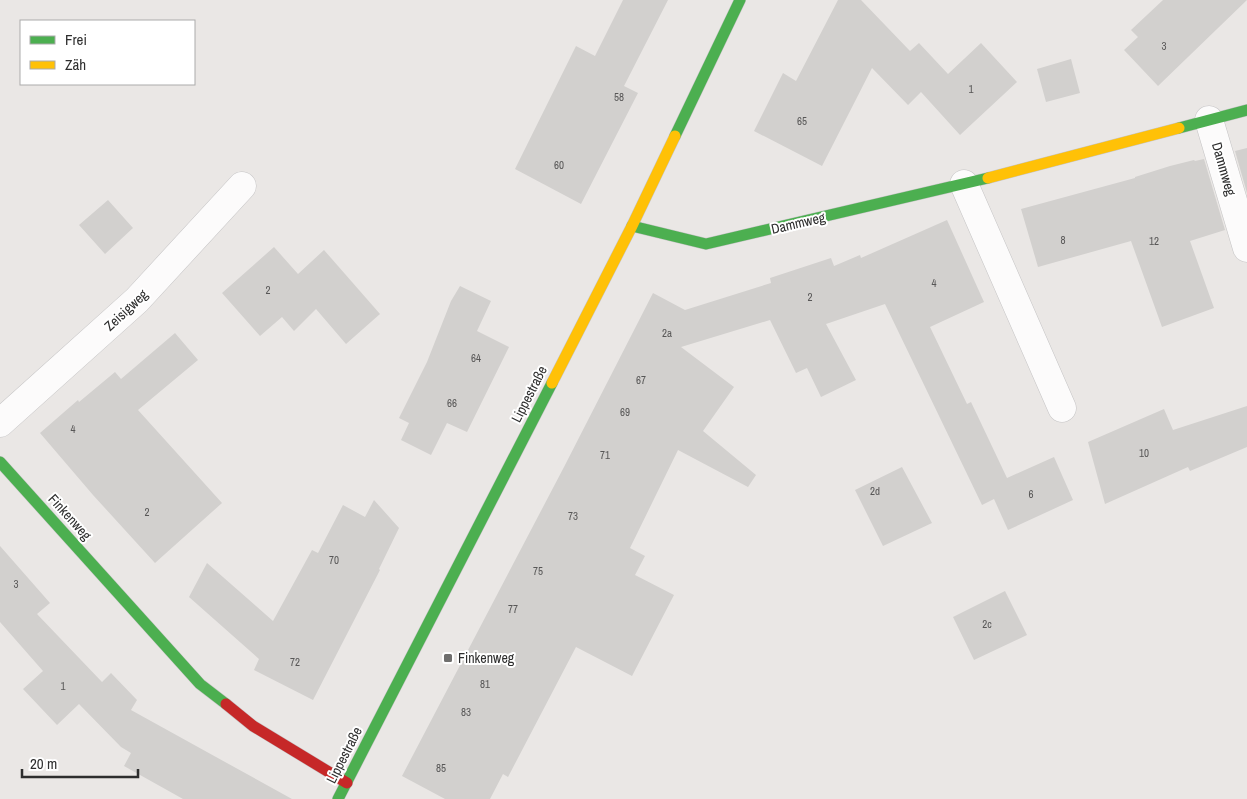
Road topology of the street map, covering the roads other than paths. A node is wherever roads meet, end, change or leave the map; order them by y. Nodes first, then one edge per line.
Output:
1 (740, 0) edge
2 (1247, 110) edge
3 (1209, 120) junction
4 (964, 184) junction
5 (242, 186) dead end
6 (632, 226) junction
7 (1247, 248) edge
8 (1062, 408) dead end
9 (0, 423) edge
10 (0, 462) edge
11 (347, 783) junction
12 (338, 799) edge

1 - 6 street, Lippestraße
2 - 3 street, Dammweg
3 - 4 street, Dammweg
3 - 7 street, Dammweg
4 - 6 street, Dammweg
4 - 8 street
5 - 9 street, Zeisigweg
6 - 11 street, Lippestraße
10 - 11 street, Finkenweg
11 - 12 street, Lippestraße

